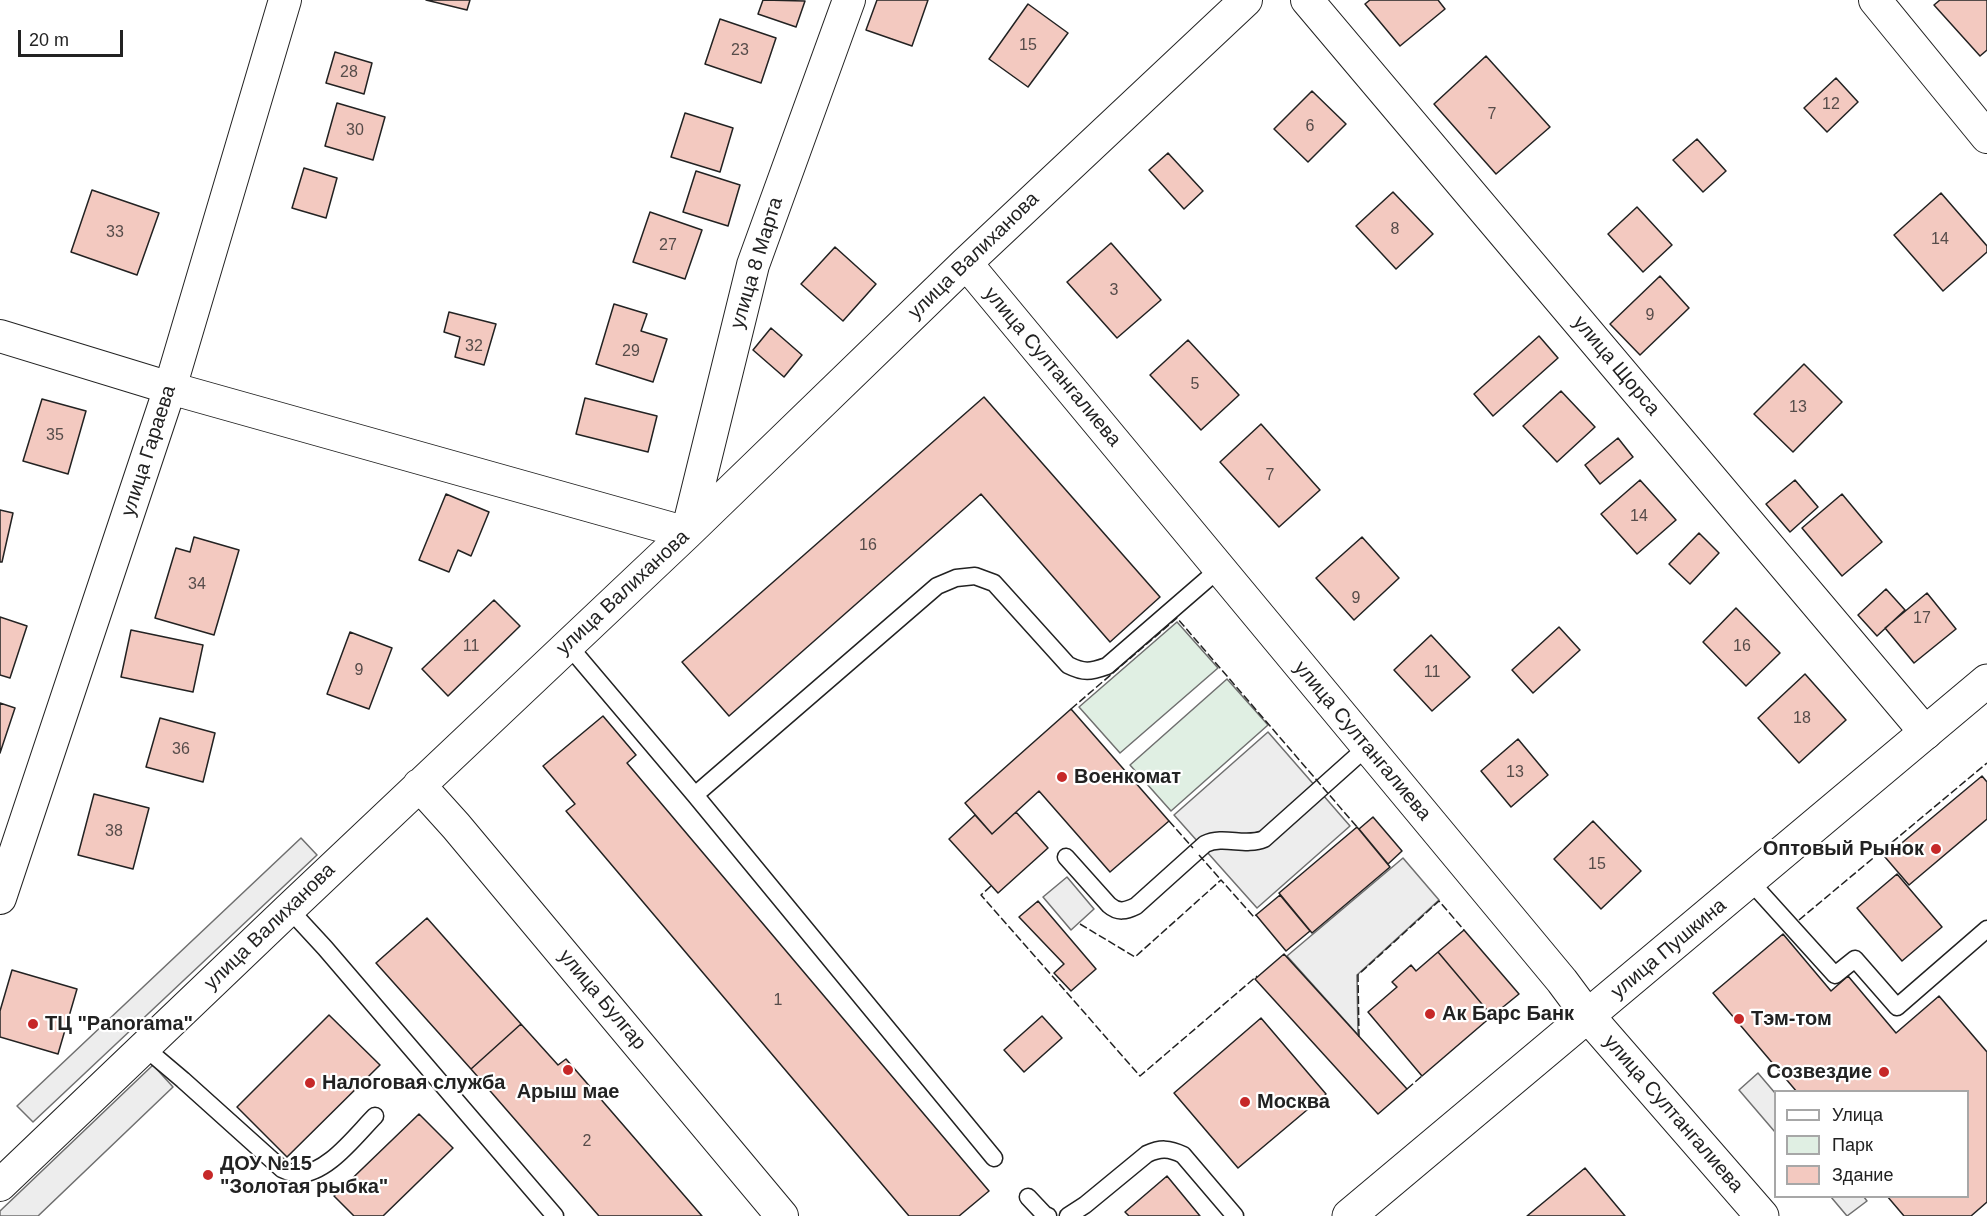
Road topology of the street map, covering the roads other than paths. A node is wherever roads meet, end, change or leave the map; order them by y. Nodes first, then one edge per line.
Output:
1 (285, 0) edge
2 (849, 0) edge
3 (1246, 0) edge
4 (1307, 0) edge
5 (1875, 0) edge
6 (1987, 137) edge
7 (966, 263) junction
8 (0, 336) edge
9 (170, 387) junction
10 (687, 533) junction
11 (1219, 569) junction
12 (568, 645) junction
13 (1987, 681) edge
14 (1926, 733) junction
15 (1367, 747) junction
16 (419, 785) junction
17 (695, 795) junction
18 (1066, 857) dead end
19 (1750, 881) junction
20 (0, 898) edge
21 (289, 909) junction
22 (1987, 929) edge
23 (1588, 1016) junction
24 (144, 1047) junction
25 (375, 1116) dead end
26 (994, 1158) dead end
27 (0, 1185) edge
28 (1028, 1197) dead end
29 (555, 1216) edge
30 (782, 1216) edge
31 (1048, 1216) edge
32 (1068, 1216) edge
33 (1235, 1216) edge
34 (1350, 1216) edge
35 (1762, 1216) edge

1 - 9 street, улица Гараева
2 - 10 street, улица 8 Марта
3 - 7 street, улица Валиханова
4 - 14 street, улица Щорса
5 - 6 street
7 - 10 street, улица Валиханова
7 - 11 street, улица Султангалиева
8 - 9 street
9 - 10 street
9 - 20 street, улица Гараева
10 - 12 street, улица Валиханова
11 - 15 street, улица Султангалиева
11 - 17 lane
12 - 16 street, улица Валиханова
12 - 17 lane
13 - 14 main road, улица Пушкина
14 - 19 main road, улица Пушкина
15 - 18 lane
15 - 23 street, улица Султангалиева
16 - 21 street, улица Валиханова
16 - 30 street, улица Булгар
17 - 26 lane
19 - 22 lane
19 - 23 main road, улица Пушкина
21 - 24 street, улица Валиханова
21 - 29 lane
23 - 34 main road, улица Пушкина
23 - 35 main road, улица Султангалиева
24 - 25 lane
24 - 27 street, улица Валиханова
28 - 31 lane
32 - 33 lane

